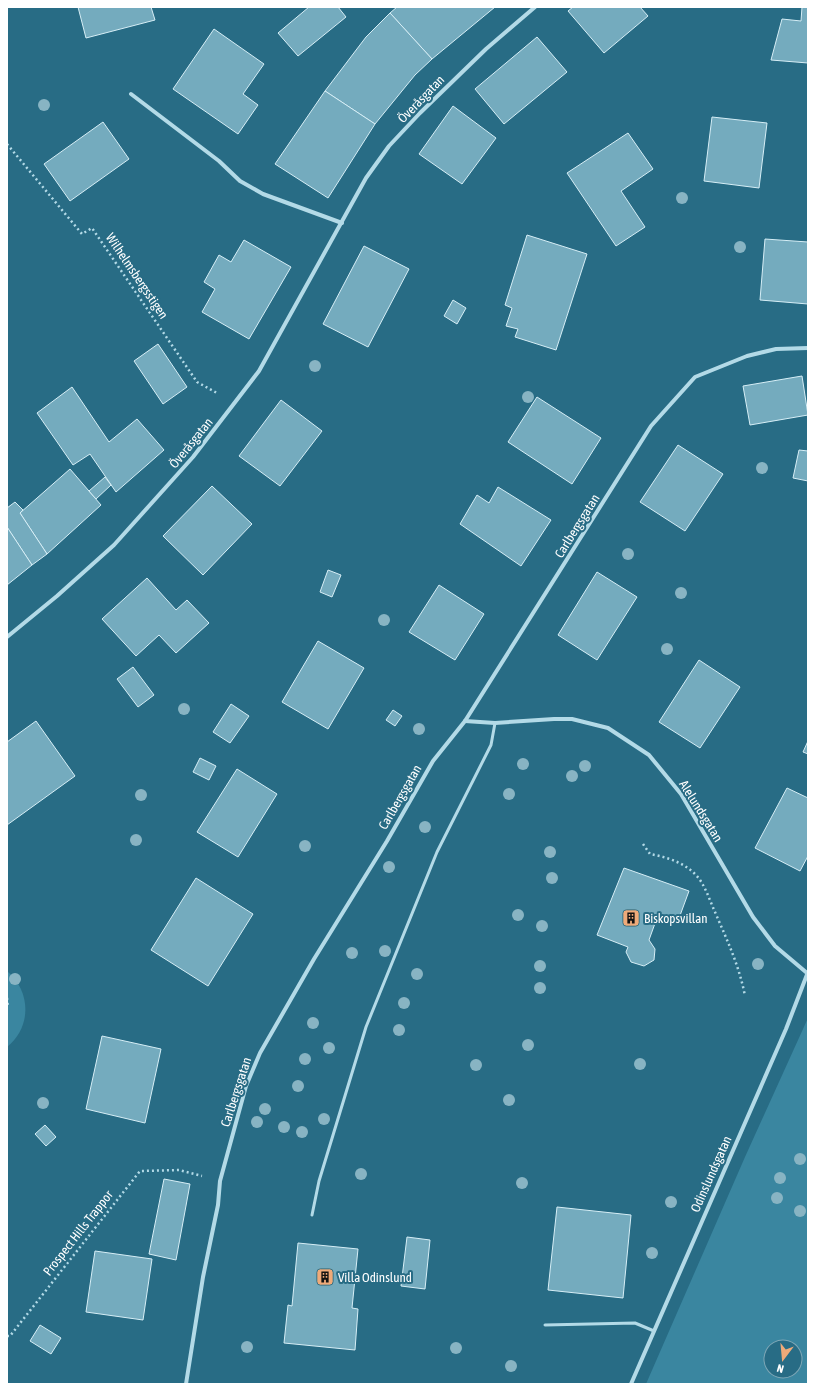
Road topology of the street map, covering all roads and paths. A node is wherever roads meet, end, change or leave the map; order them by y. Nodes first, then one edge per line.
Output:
1 (535, 7) edge
2 (130, 94) dead end
3 (7, 144) edge
4 (342, 223) junction
5 (808, 348) edge
6 (198, 382) dead end
7 (7, 637) edge
8 (465, 721) junction
9 (495, 723) junction
10 (643, 844) dead end
11 (808, 972) edge
12 (745, 996) dead end
13 (7, 998) edge
14 (7, 1007) edge
15 (179, 1170) dead end
16 (312, 1215) dead end
17 (545, 1325) dead end
18 (654, 1330) junction
19 (7, 1336) edge
20 (186, 1384) edge
21 (631, 1384) edge

1 - 4 street, Överåsgatan
2 - 4 street
3 - 6 path, Wilhelmsbergsstigen
4 - 7 street, Överåsgatan
5 - 8 street, Carlbergsgatan
8 - 9 street, Alelundsgatan
8 - 20 street, Carlbergsgatan
9 - 11 street, Alelundsgatan
9 - 16 lane
10 - 12 path
11 - 18 street, Odinslundsgatan
13 - 14 path
15 - 19 path, Prospect Hills Trappor
17 - 18 lane
18 - 21 street, Odinslundsgatan

